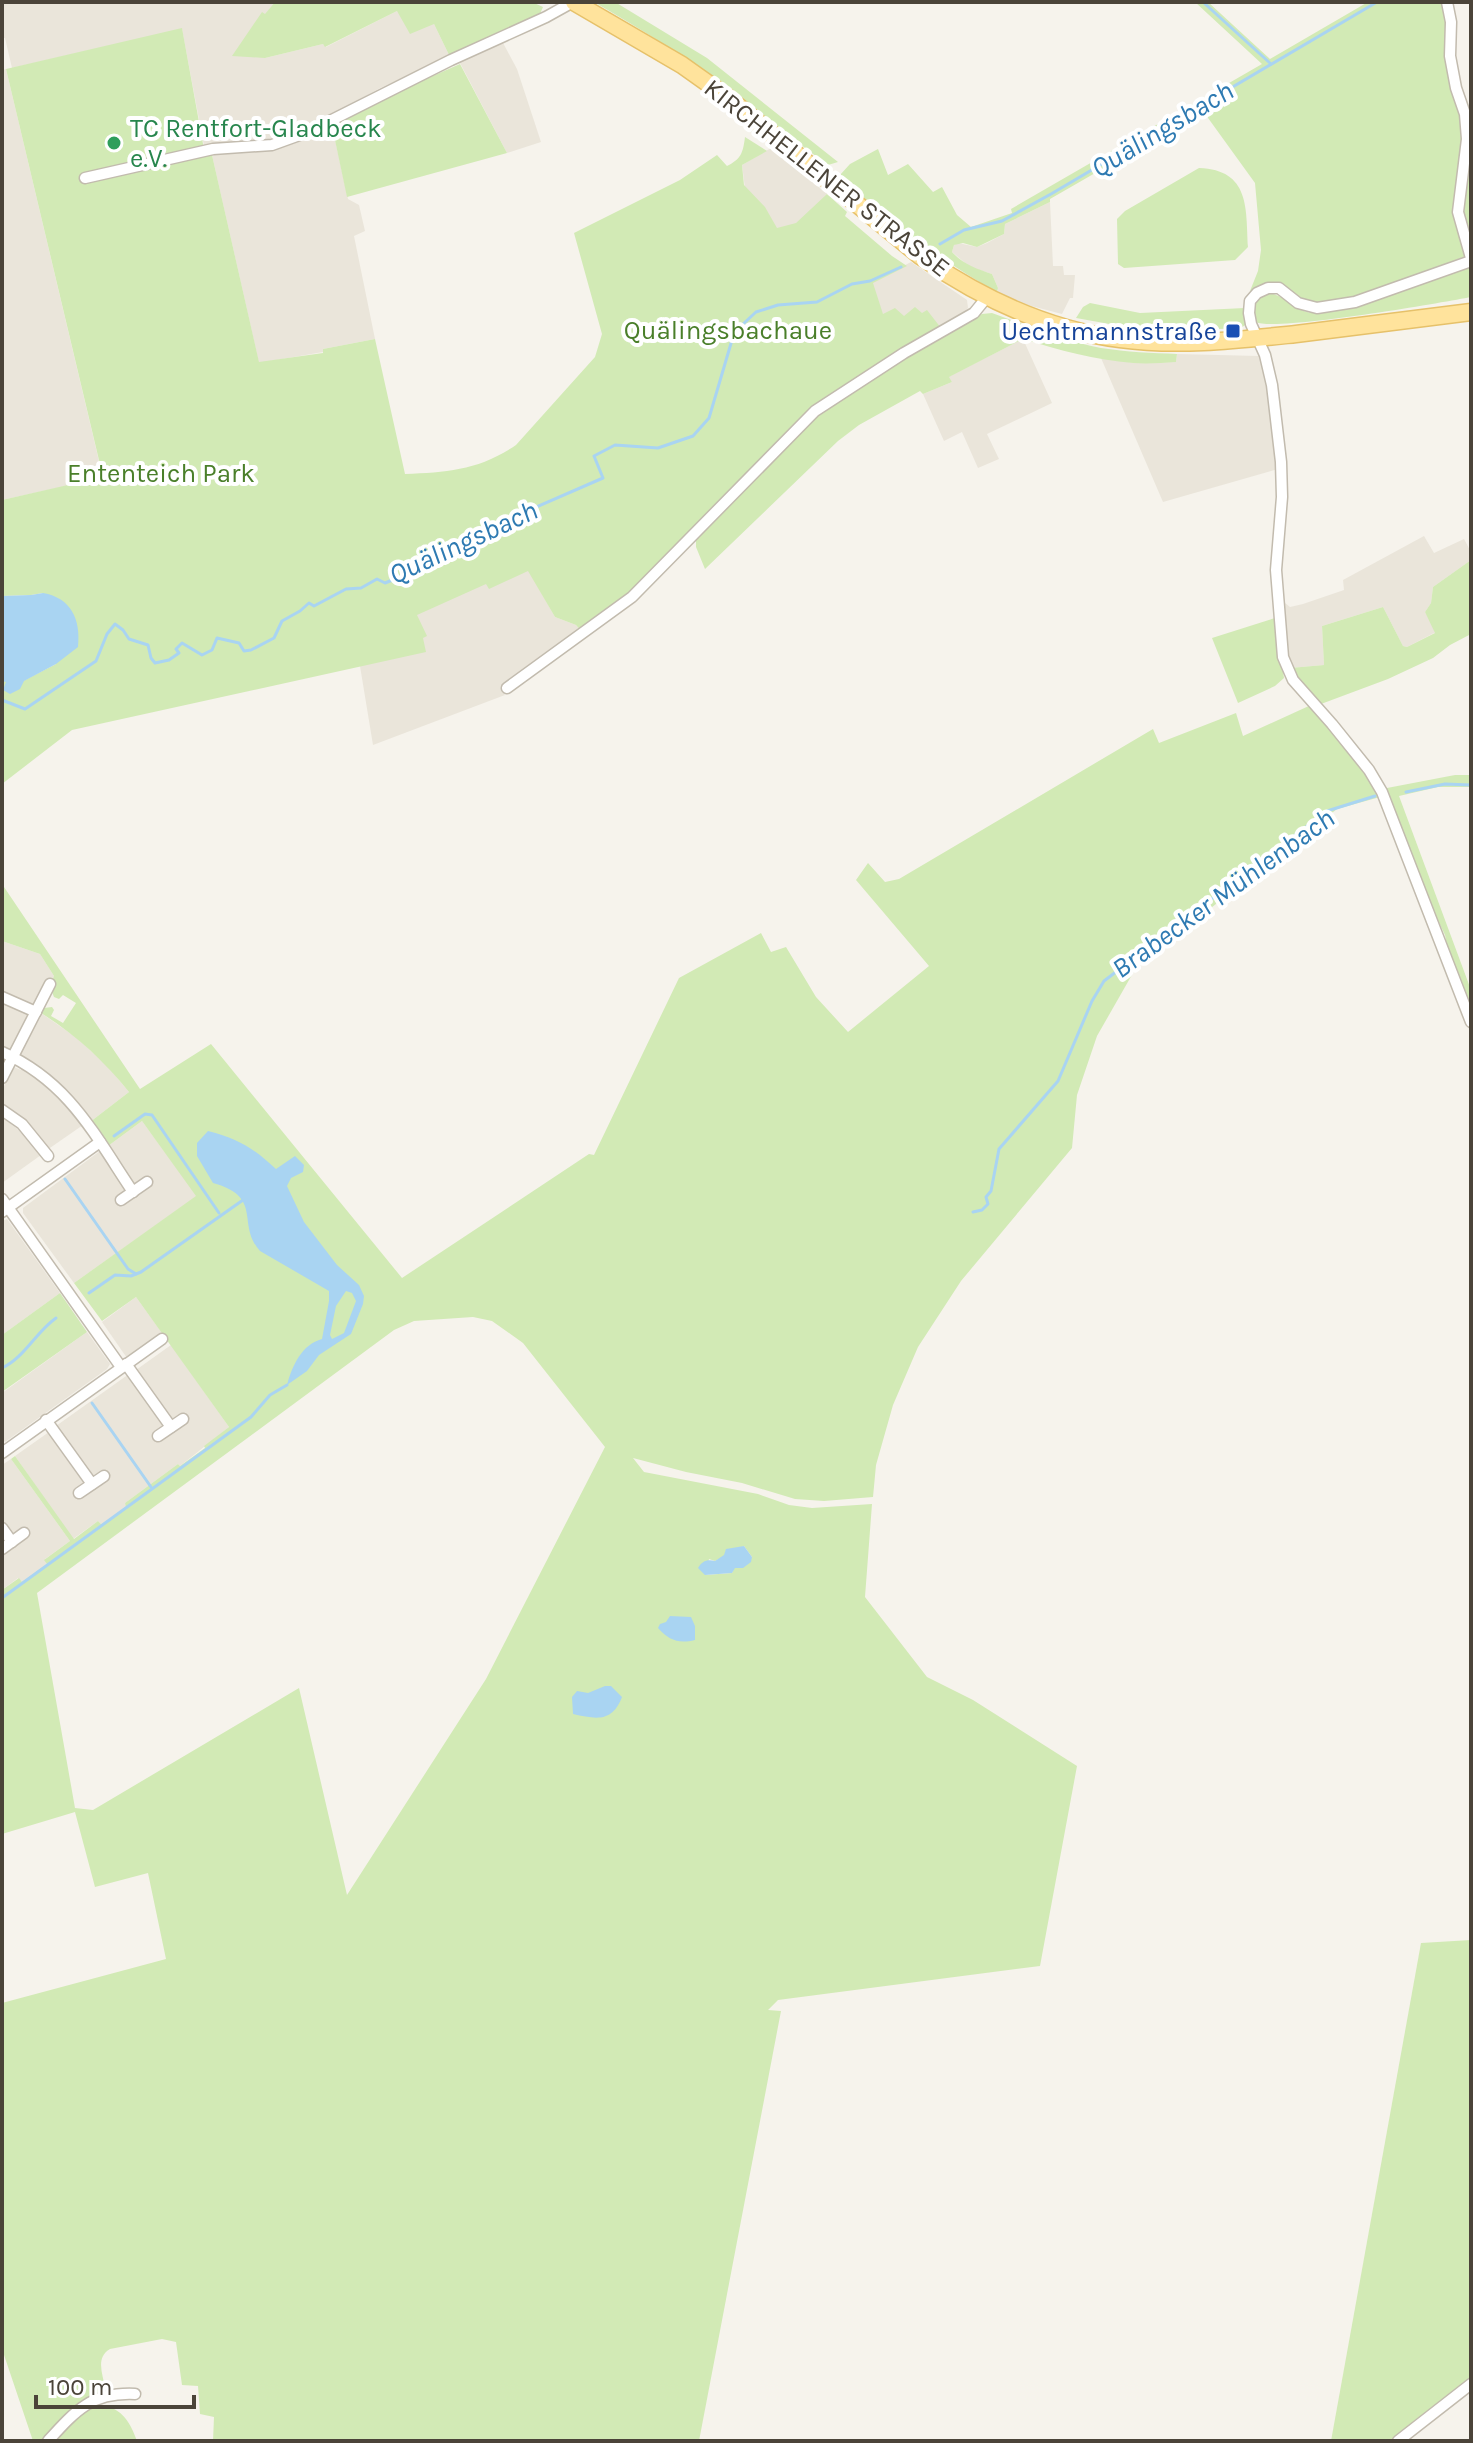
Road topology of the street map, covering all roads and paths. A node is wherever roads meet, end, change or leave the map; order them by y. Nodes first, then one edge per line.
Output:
1 (573, 2) edge
2 (1447, 2) edge
3 (85, 178) dead end
4 (1471, 260) edge
5 (987, 297) junction
6 (1471, 312) edge
7 (1257, 338) junction
8 (507, 688) dead end
9 (50, 984) dead end
10 (2, 997) edge
11 (36, 1012) junction
12 (1471, 1022) edge
13 (7, 1054) edge
14 (2, 1078) edge
15 (2, 1110) edge
16 (100, 1142) junction
17 (48, 1156) dead end
18 (147, 1182) dead end
19 (133, 1192) junction
20 (121, 1200) dead end
21 (4, 1206) edge
22 (162, 1339) dead end
23 (124, 1365) junction
24 (183, 1419) dead end
25 (46, 1420) junction
26 (171, 1427) junction
27 (158, 1436) dead end
28 (2, 1453) edge
29 (104, 1476) dead end
30 (92, 1484) junction
31 (79, 1493) dead end
32 (2, 1528) edge
33 (24, 1533) dead end
34 (7, 1545) edge
35 (1471, 2384) edge
36 (135, 2394) dead end
37 (48, 2441) edge
38 (1398, 2441) edge

1 - 3 street
1 - 5 main road, KIRCHHELLENER STRASSE
2 - 4 street
4 - 7 street
5 - 7 main road, KIRCHHELLENER STRASSE
5 - 8 street
6 - 7 main road, KIRCHHELLENER STRASSE
7 - 12 street
9 - 11 street
10 - 11 street
11 - 13 street
13 - 14 street
13 - 16 street
15 - 17 street
16 - 19 street
16 - 21 street
18 - 19 street
19 - 20 street
21 - 23 street
22 - 23 street
23 - 25 street
23 - 26 street
24 - 26 street
25 - 28 street
25 - 30 street
26 - 27 street
29 - 30 street
30 - 31 street
32 - 34 street
33 - 34 street
35 - 38 street
36 - 37 street

